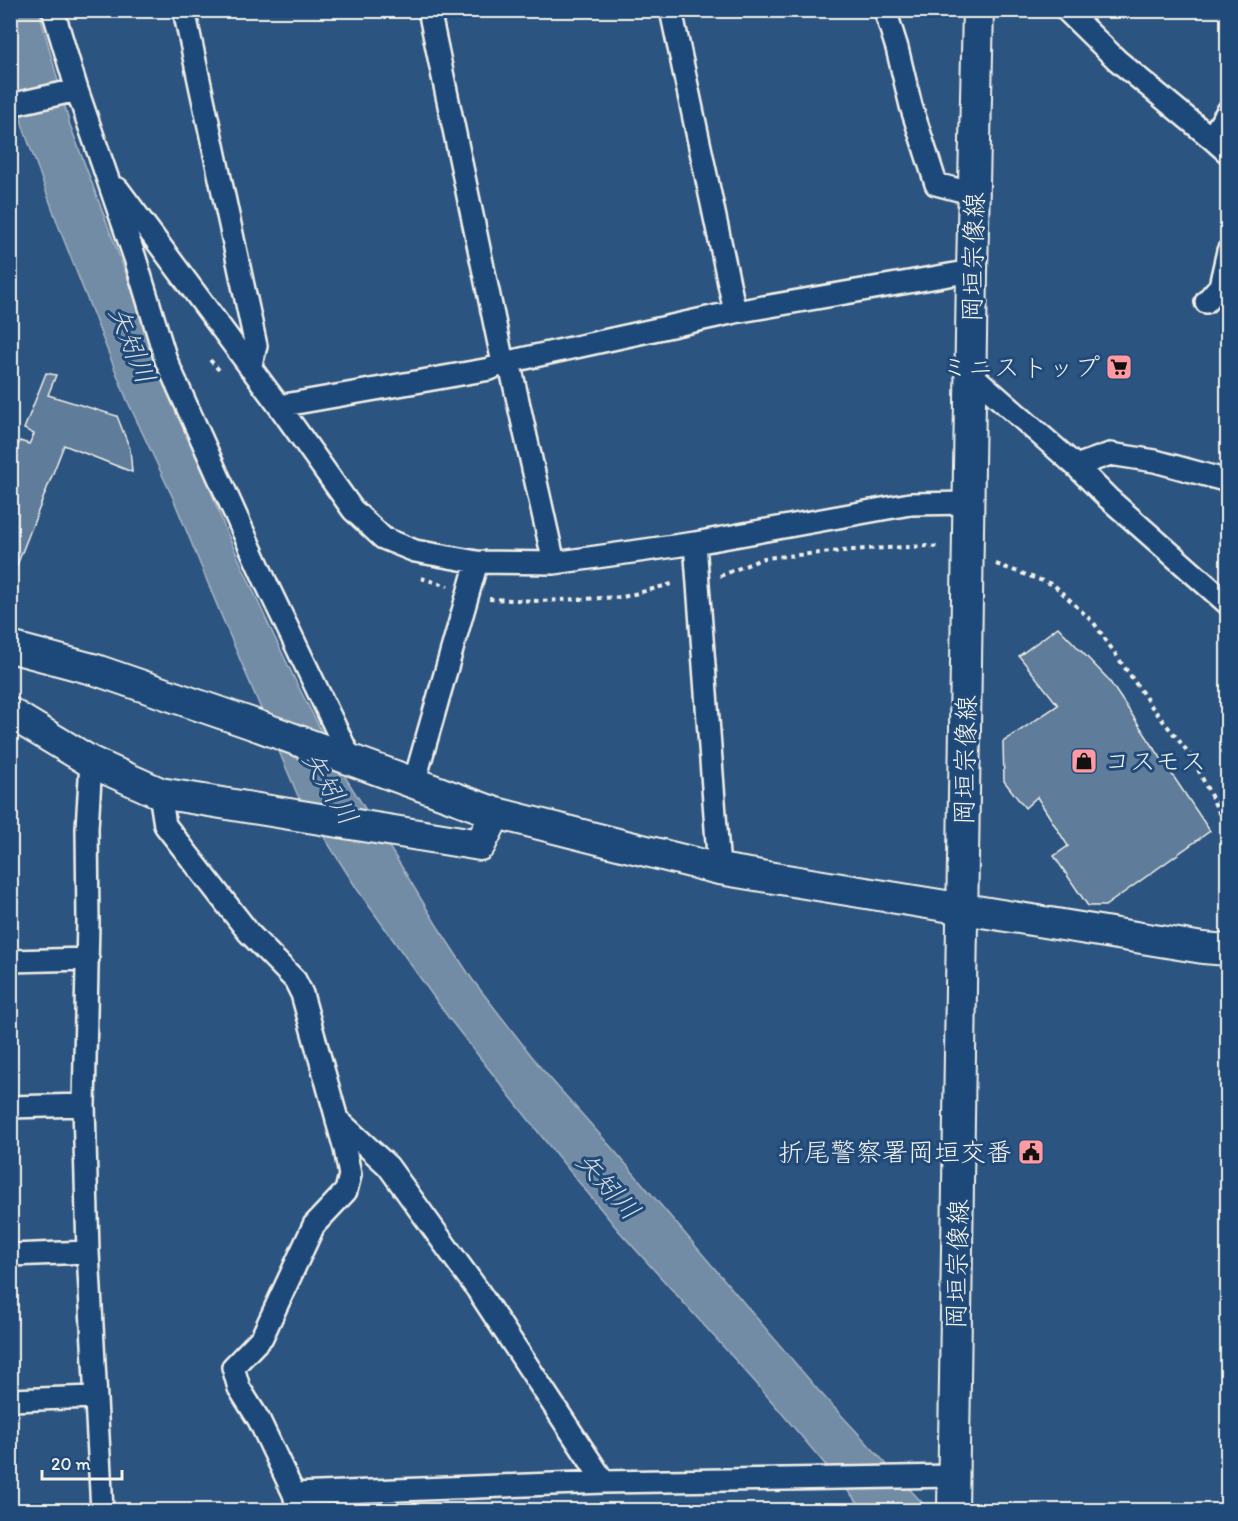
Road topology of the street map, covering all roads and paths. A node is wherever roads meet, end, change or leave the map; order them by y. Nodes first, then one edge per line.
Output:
1 (53, 10) edge
2 (184, 10) edge
3 (429, 10) edge
4 (671, 10) edge
5 (885, 10) edge
6 (978, 10) edge
7 (1066, 10) edge
8 (77, 90) junction
9 (10, 105) edge
10 (1227, 111) edge
11 (1211, 138) junction
12 (1227, 153) edge
13 (105, 172) junction
14 (974, 194) junction
15 (1227, 252) edge
16 (972, 271) junction
17 (1206, 302) dead end
18 (735, 312) junction
19 (503, 363) junction
20 (250, 368) junction
21 (970, 373) junction
22 (279, 406) junction
23 (1076, 466) junction
24 (1227, 481) edge
25 (969, 503) junction
26 (695, 543) junction
27 (967, 554) junction
28 (477, 562) junction
29 (554, 563) junction
30 (1227, 604) edge
31 (10, 647) edge
32 (10, 713) edge
33 (346, 758) junction
34 (92, 762) junction
35 (414, 783) junction
36 (160, 793) junction
37 (496, 813) junction
38 (1227, 831) edge
39 (719, 869) junction
40 (963, 908) junction
41 (1227, 950) edge
42 (88, 959) junction
43 (10, 961) edge
44 (84, 1105) junction
45 (10, 1107) edge
46 (337, 1119) junction
47 (88, 1252) junction
48 (10, 1255) edge
49 (95, 1397) junction
50 (10, 1400) edge
51 (954, 1476) junction
52 (604, 1482) junction
53 (296, 1502) edge
54 (102, 1510) edge
55 (953, 1510) edge

1 - 8 street
2 - 20 street
3 - 19 street
4 - 18 street
5 - 14 street
6 - 14 street, 岡垣宗像線
7 - 11 street
8 - 9 street
8 - 13 street
10 - 11 street
11 - 12 street
13 - 20 street
13 - 33 street
14 - 16 street, 岡垣宗像線
15 - 17 street
16 - 18 street
16 - 21 street, 岡垣宗像線
18 - 19 street
19 - 22 street
19 - 29 street
20 - 22 street
21 - 23 street
21 - 25 street, 岡垣宗像線
22 - 28 street
23 - 24 street
23 - 30 street
25 - 26 street
25 - 27 street, 岡垣宗像線
26 - 29 street
26 - 39 street
27 - 38 path
27 - 40 street, 岡垣宗像線
28 - 29 street
28 - 35 street
31 - 33 street
32 - 34 street
33 - 35 street
34 - 36 street
34 - 42 street
35 - 37 street
36 - 37 street
36 - 46 street
37 - 39 street
39 - 40 street
40 - 41 street
40 - 51 street, 岡垣宗像線
42 - 43 street
42 - 44 street
44 - 45 street
44 - 47 street
46 - 52 street
46 - 53 street
47 - 48 street
47 - 49 street
49 - 50 street
49 - 54 street
51 - 52 street
51 - 55 street, 岡垣宗像線
52 - 53 street

